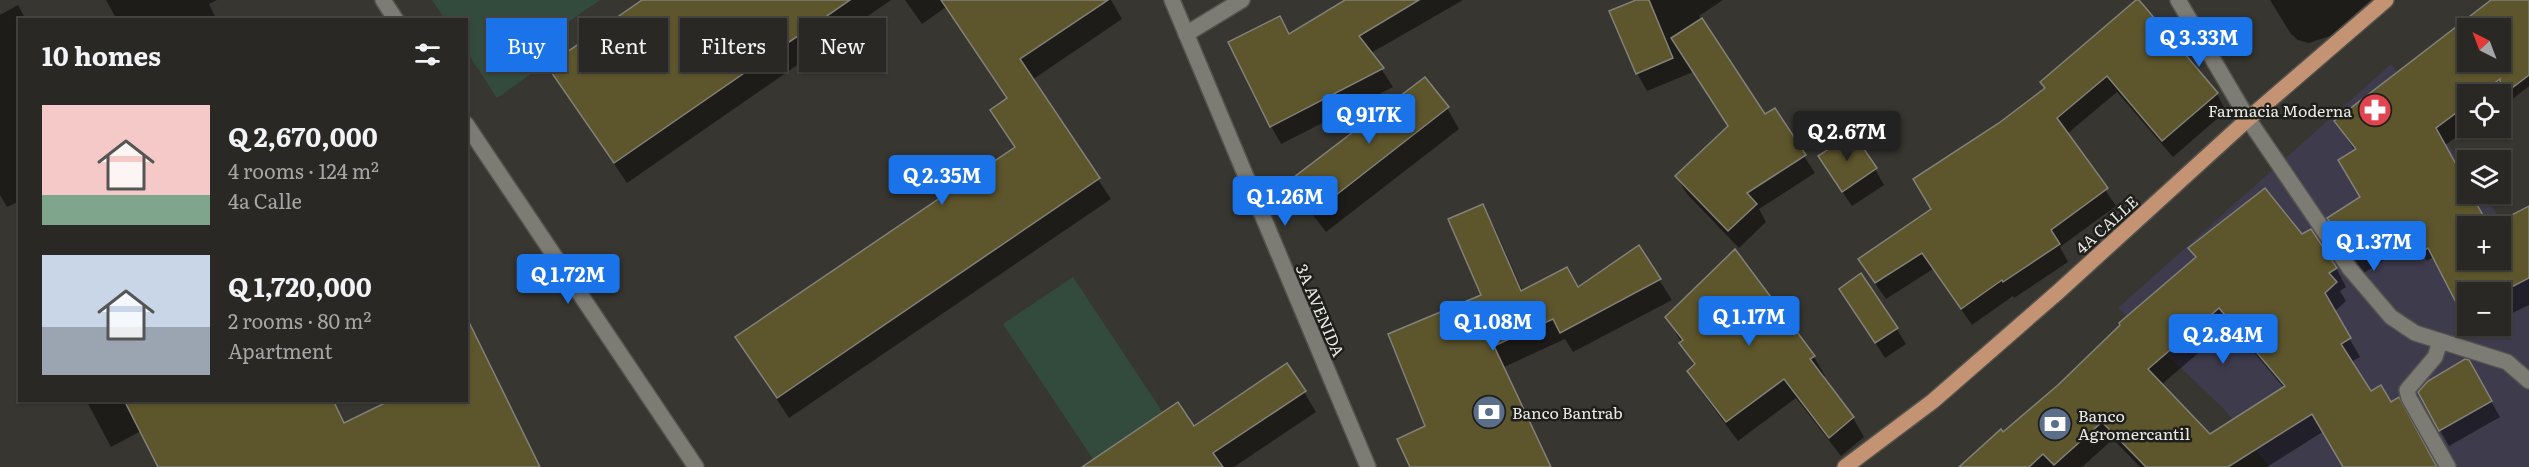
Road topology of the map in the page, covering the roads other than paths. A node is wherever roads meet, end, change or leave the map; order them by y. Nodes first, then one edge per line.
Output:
1 (383, 0) edge
2 (1172, 0) edge
3 (1242, 0) edge
4 (2178, 0) edge
5 (2386, 0) edge
6 (395, 18) edge
7 (1186, 34) junction
8 (2248, 119) junction
9 (468, 127) edge
10 (2440, 342) junction
11 (2529, 381) edge
12 (696, 467) edge
13 (1368, 467) edge
14 (1845, 467) edge
15 (2448, 467) edge

1 - 6 street
2 - 7 street, 3A AVENIDA
3 - 7 street
4 - 8 street
5 - 8 main road, 4A CALLE
7 - 13 street, 3A AVENIDA
8 - 10 street
8 - 14 main road, 4A CALLE
9 - 12 street
10 - 11 street
10 - 15 street

